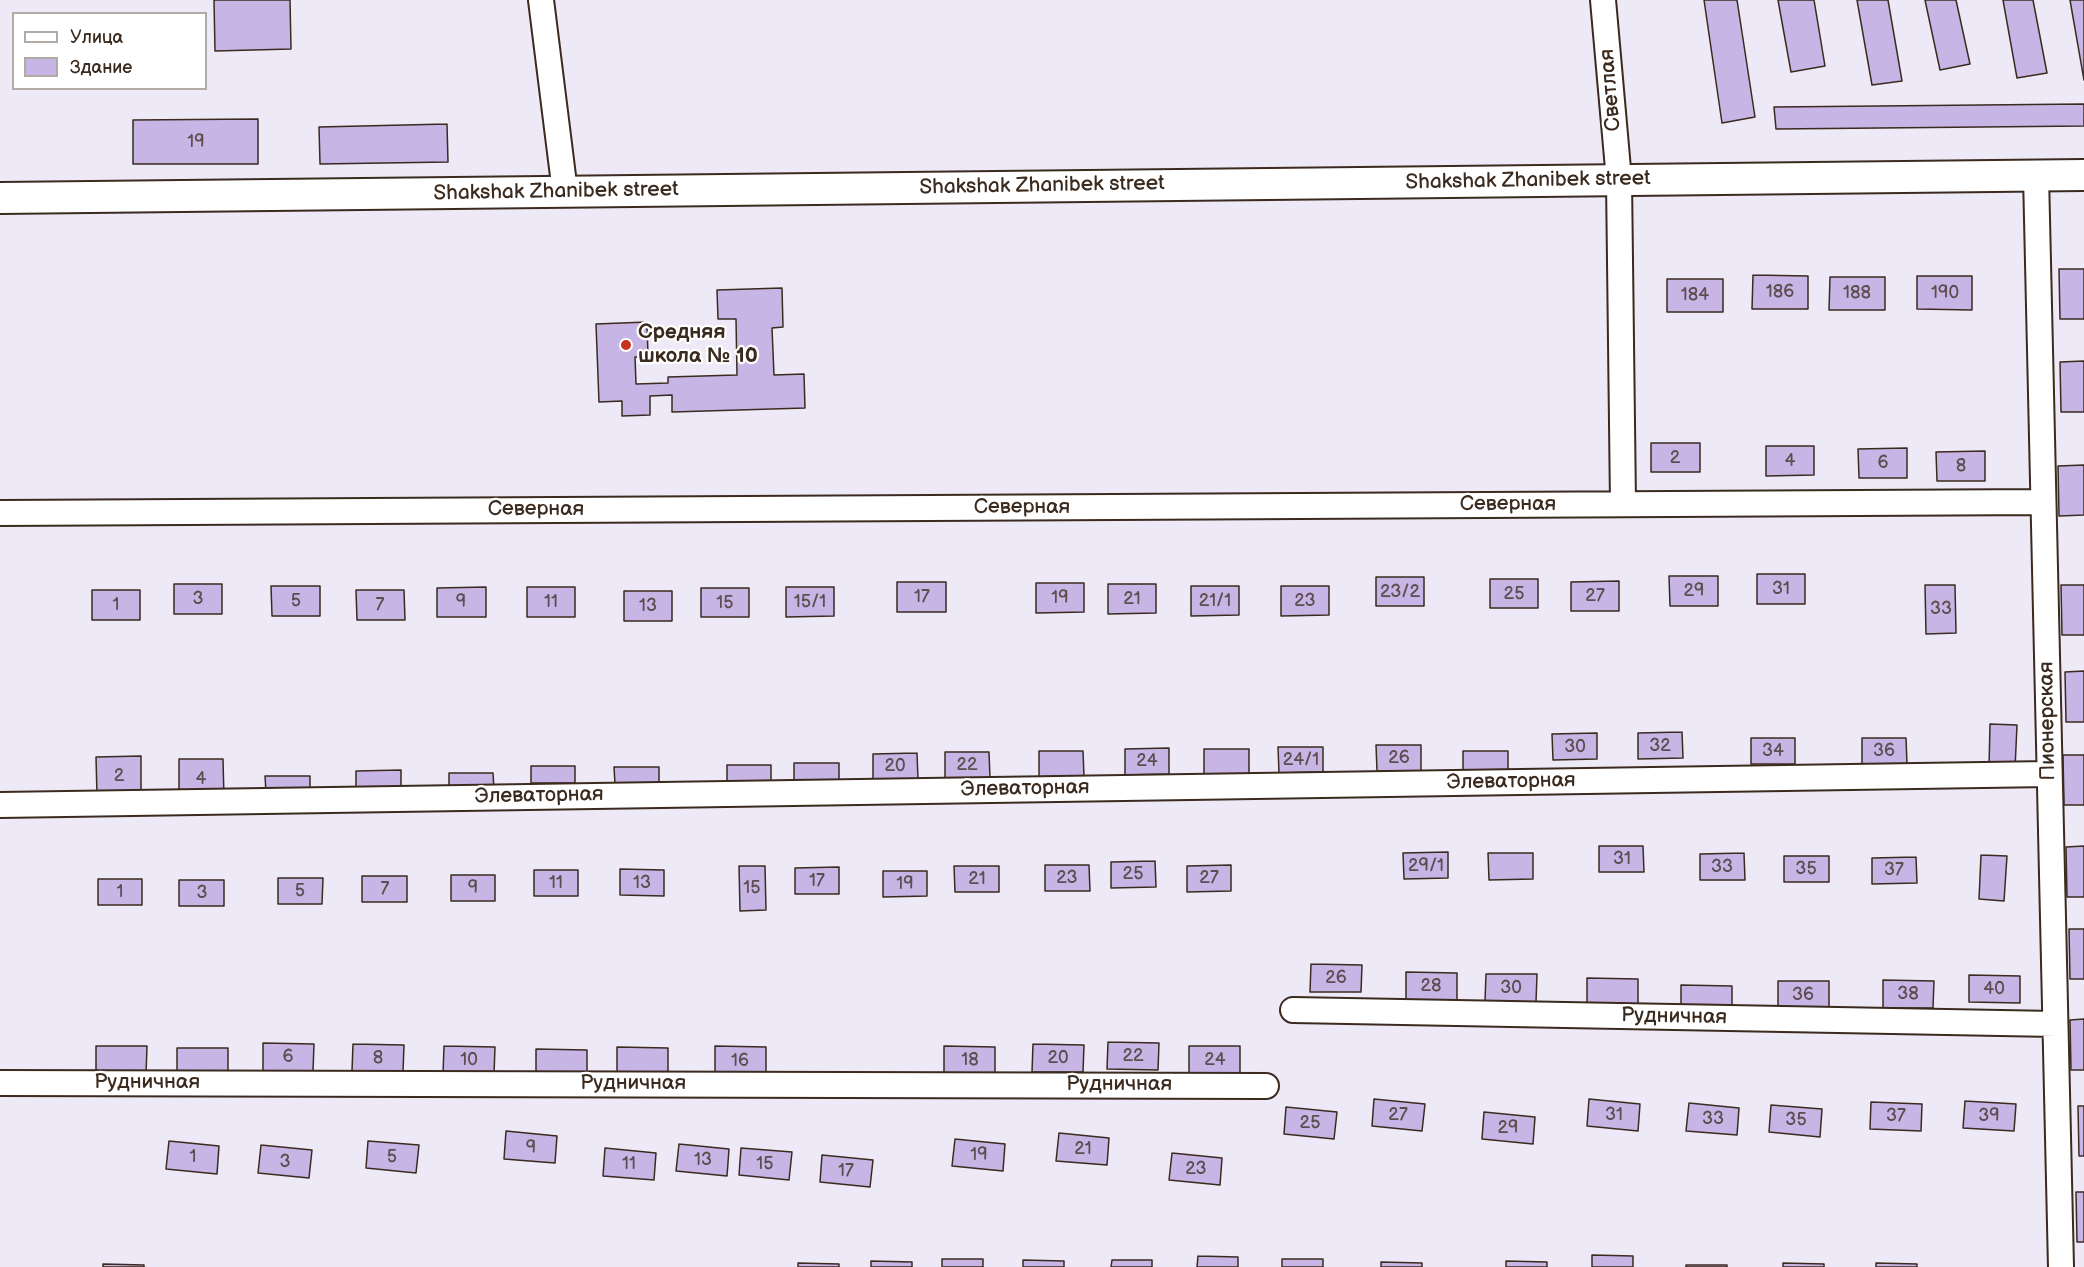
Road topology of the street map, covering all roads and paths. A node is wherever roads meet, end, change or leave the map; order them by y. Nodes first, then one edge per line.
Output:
1 (541, 0) edge
2 (1603, 0) edge
3 (2036, 175) junction
4 (2084, 175) edge
5 (1618, 180) junction
6 (564, 192) junction
7 (0, 198) edge
8 (2043, 502) junction
9 (1623, 504) junction
10 (0, 513) edge
11 (2049, 774) junction
12 (0, 805) edge
13 (1293, 1010) dead end
14 (2055, 1024) junction
15 (0, 1083) edge
16 (1266, 1086) dead end
17 (2061, 1267) edge

1 - 6 street
2 - 5 street, Светлая
3 - 4 main road, Shakshak Zhanibek street
3 - 5 main road, Shakshak Zhanibek street
3 - 8 street, Пионерская
5 - 6 main road, Shakshak Zhanibek street
5 - 9 street, Светлая
6 - 7 main road, Shakshak Zhanibek street
8 - 9 street, Северная
8 - 11 street, Пионерская
9 - 10 street, Северная
11 - 12 street, Элеваторная
11 - 14 street, Пионерская
13 - 14 street, Рудничная
14 - 17 street, Пионерская
15 - 16 street, Рудничная

